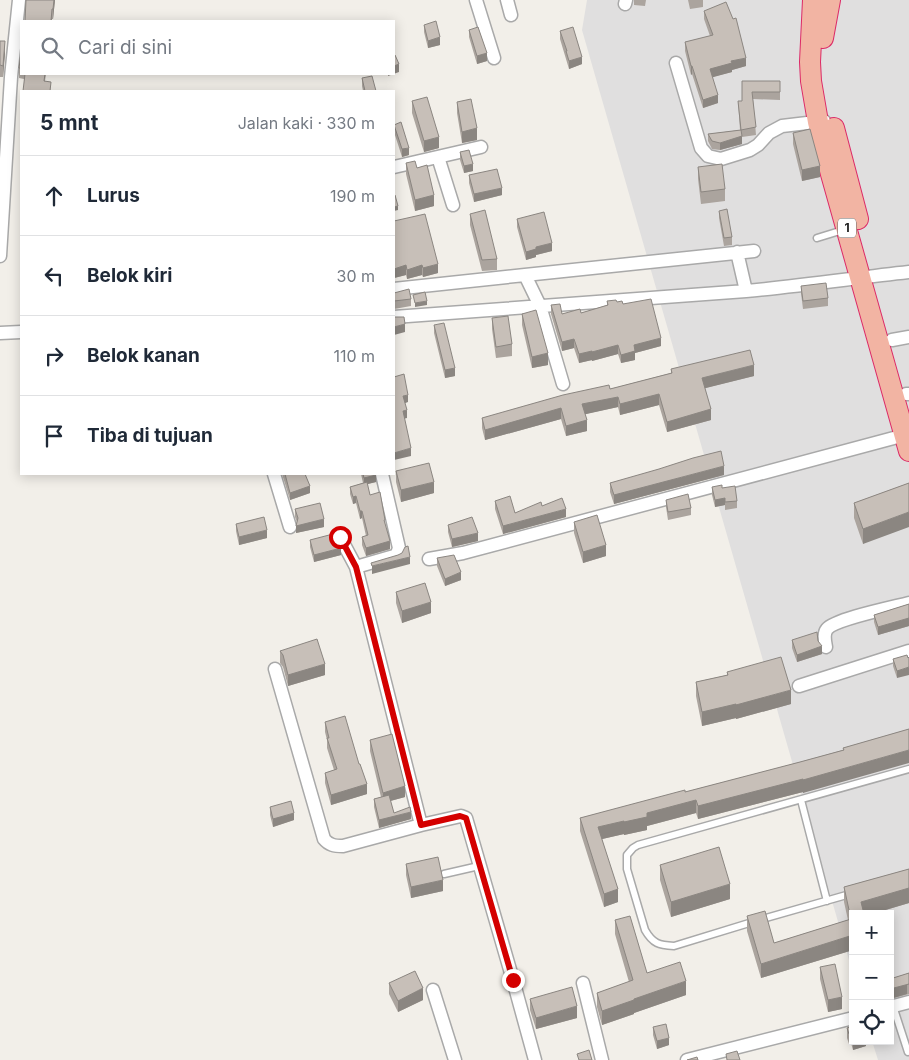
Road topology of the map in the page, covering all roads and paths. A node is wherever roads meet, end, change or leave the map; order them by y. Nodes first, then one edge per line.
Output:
1 (19, 0) edge
2 (476, 0) edge
3 (507, 0) edge
4 (805, 0) edge
5 (812, 0) edge
6 (825, 0) edge
7 (830, 0) edge
8 (512, 15) dead end
9 (817, 38) junction
10 (494, 58) dead end
11 (676, 63) dead end
12 (825, 121) junction
13 (481, 147) dead end
14 (438, 157) junction
15 (395, 167) edge
16 (453, 205) dead end
17 (847, 228) junction
18 (817, 238) dead end
19 (754, 251) dead end
20 (736, 252) junction
21 (0, 256) edge
22 (909, 272) edge
23 (525, 275) junction
24 (867, 276) junction
25 (395, 288) edge
26 (746, 291) junction
27 (540, 306) junction
28 (395, 317) edge
29 (20, 332) edge
30 (0, 333) edge
31 (900, 338) edge
32 (563, 384) dead end
33 (906, 402) edge
34 (907, 443) edge
35 (274, 475) edge
36 (382, 475) edge
37 (290, 527) dead end
38 (340, 537) dead end
39 (429, 559) dead end
40 (356, 567) junction
41 (909, 604) edge
42 (826, 648) dead end
43 (909, 651) edge
44 (275, 669) dead end
45 (799, 686) dead end
46 (909, 769) edge
47 (801, 800) junction
48 (421, 825) junction
49 (479, 866) junction
50 (444, 874) edge
51 (854, 893) edge
52 (827, 901) junction
53 (583, 983) dead end
54 (433, 990) dead end
55 (909, 1002) edge
56 (894, 1006) edge
57 (894, 1013) edge
58 (849, 1019) edge
59 (908, 1052) edge
60 (455, 1060) edge
61 (535, 1060) edge
62 (602, 1060) edge
63 (687, 1060) edge

1 - 21 street
2 - 10 street
3 - 8 street
4 - 9 highway
5 - 9 highway, 1
6 - 9 highway, 1
7 - 9 highway
9 - 12 highway, 1
11 - 12 street
12 - 17 highway, 1
12 - 24 highway, 1
13 - 14 street
14 - 15 street
14 - 16 street
17 - 18 lane
17 - 24 highway, 1
19 - 20 street
20 - 23 street
20 - 26 street
22 - 24 street
23 - 25 street
23 - 27 street
24 - 26 street
24 - 31 highway, 1
24 - 33 highway, 1
26 - 27 street
27 - 28 street
27 - 32 street
29 - 30 street
31 - 33 highway, 1
33 - 34 highway, 1
34 - 39 street
35 - 37 street
36 - 40 street
38 - 40 street
40 - 48 street
41 - 42 street
43 - 45 street
44 - 48 street
46 - 47 lane
47 - 52 lane
47 - 52 lane
48 - 49 street
49 - 50 lane
49 - 61 street
51 - 52 lane
53 - 62 street
54 - 60 street
55 - 56 street
57 - 59 lane
58 - 63 street

